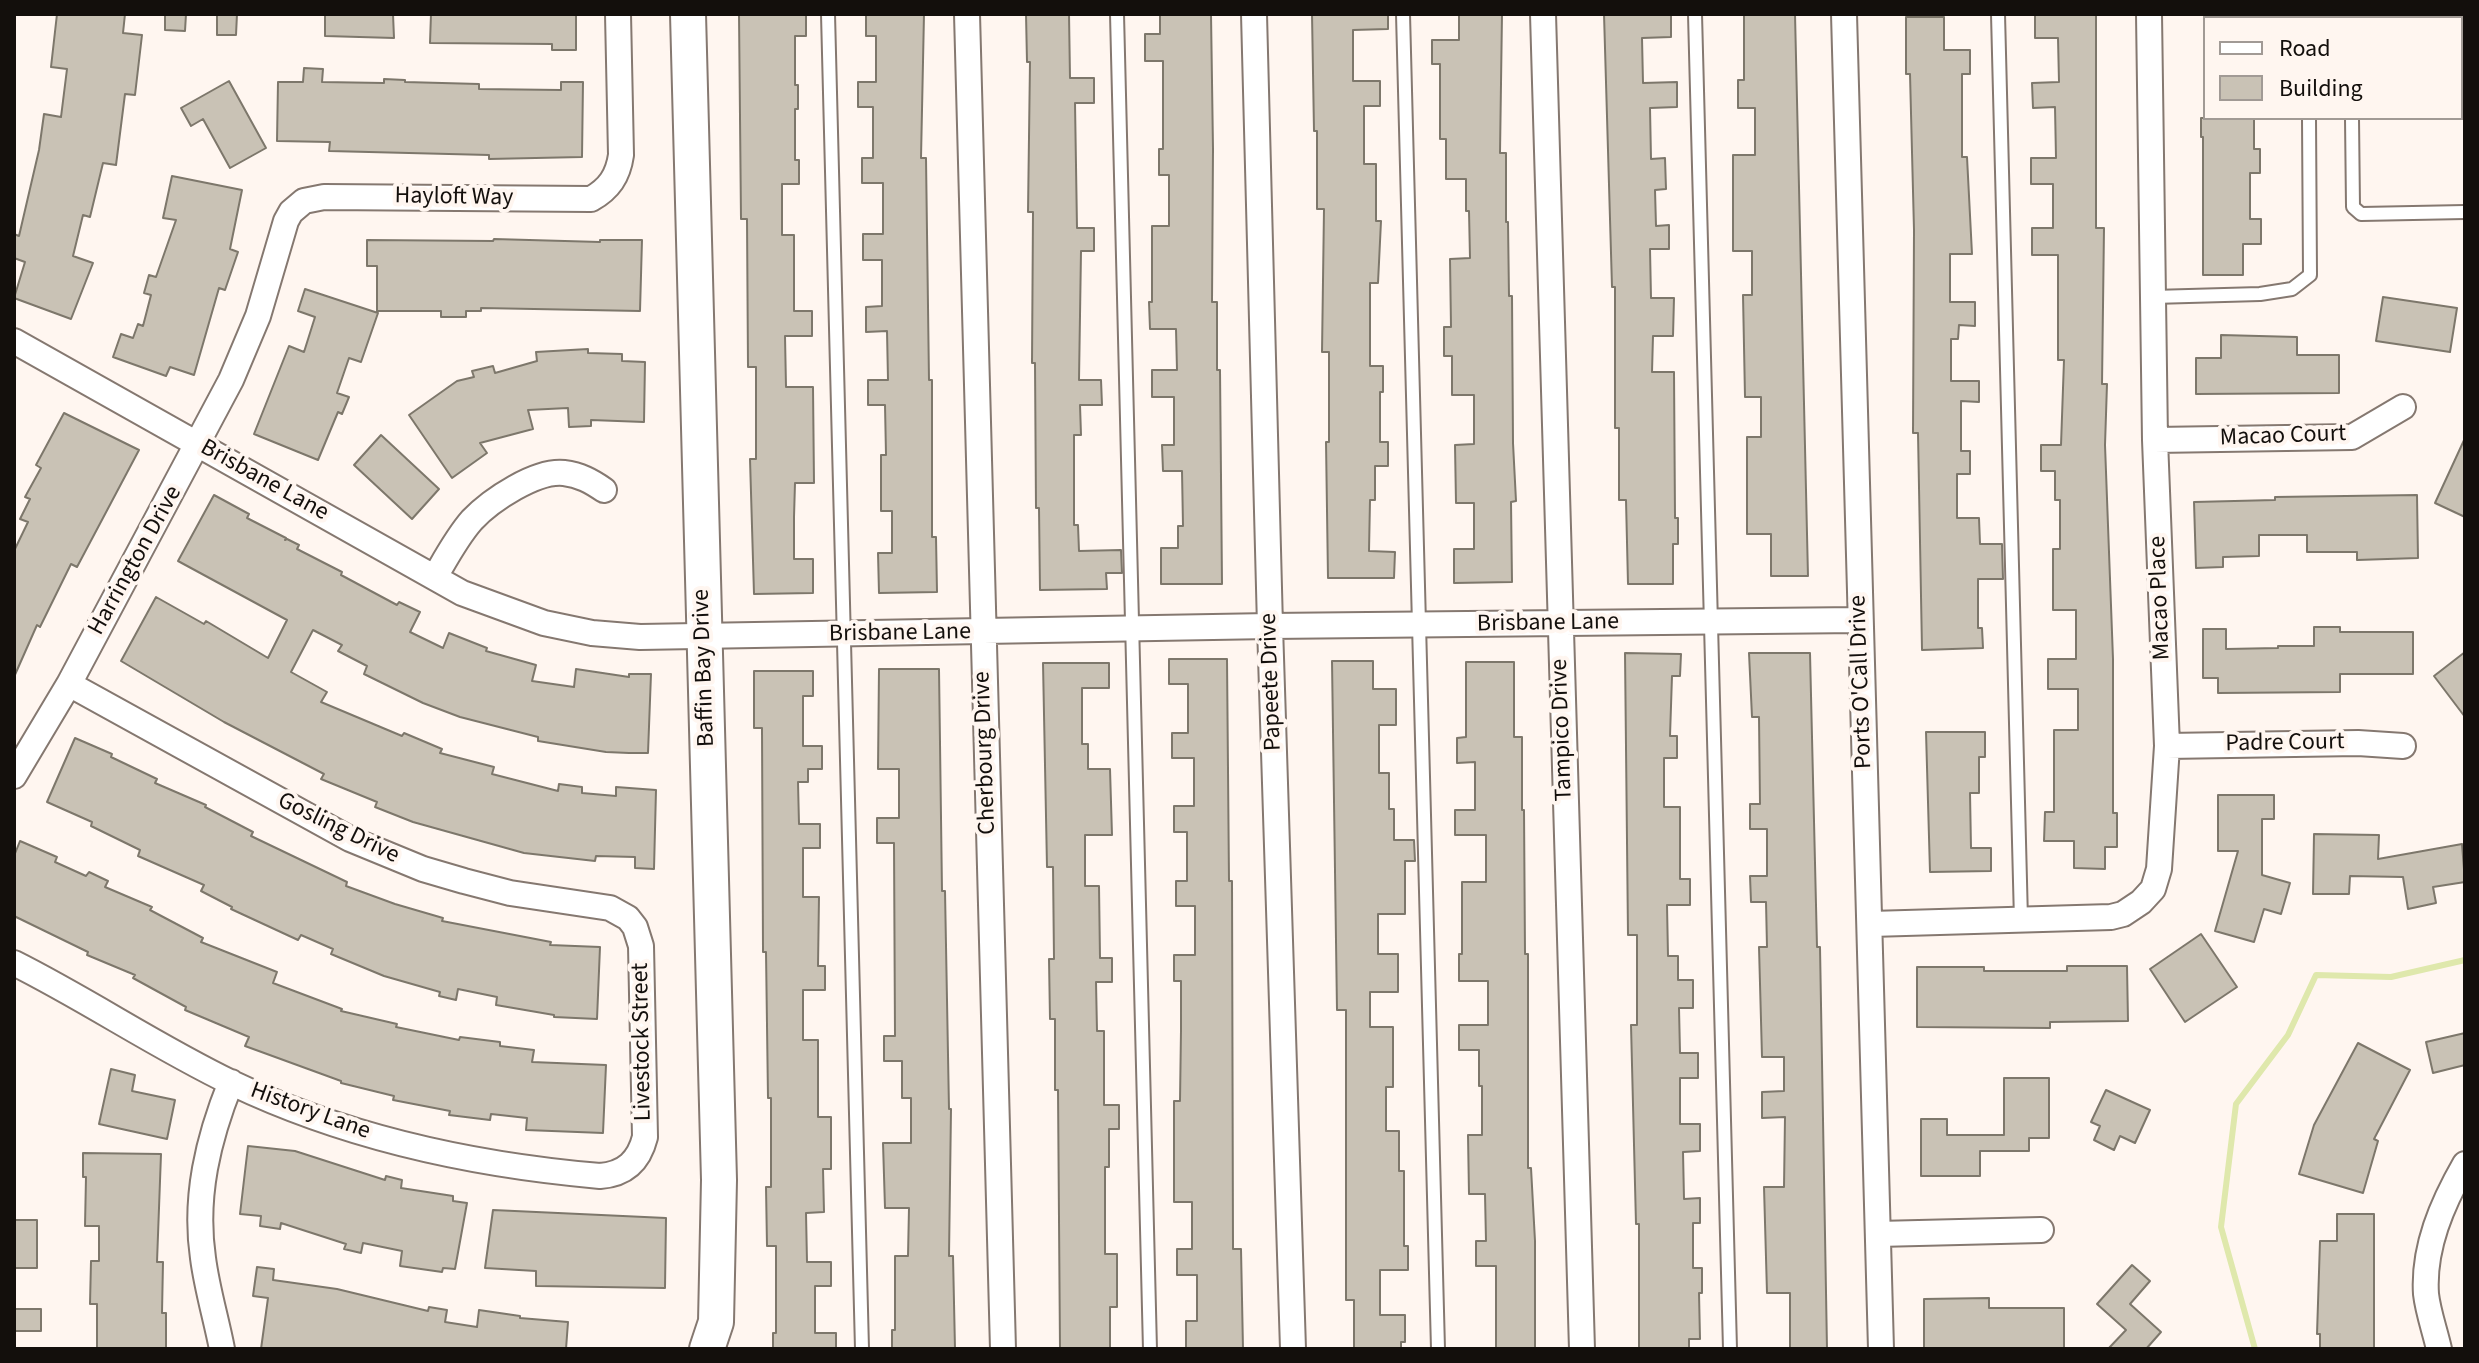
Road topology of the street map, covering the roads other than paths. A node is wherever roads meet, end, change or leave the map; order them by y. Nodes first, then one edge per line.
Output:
1 (618, 14) edge
2 (688, 14) edge
3 (828, 14) edge
4 (967, 14) edge
5 (1117, 14) edge
6 (1254, 14) edge
7 (1403, 14) edge
8 (1543, 14) edge
9 (1695, 14) edge
10 (1844, 14) edge
11 (1998, 14) edge
12 (2149, 14) edge
13 (2309, 120) edge
14 (2352, 120) edge
15 (297, 206) joint
16 (2465, 212) edge
17 (2153, 297) junction
18 (14, 341) edge
19 (2403, 407) dead end
20 (2155, 440) junction
21 (199, 445) junction
22 (604, 490) dead end
23 (435, 577) junction
24 (1859, 620) junction
25 (1712, 622) junction
26 (1559, 624) junction
27 (1420, 625) junction
28 (1270, 626) junction
29 (1132, 629) junction
30 (983, 633) junction
31 (844, 635) junction
32 (704, 637) junction
33 (69, 684) junction
34 (2167, 746) junction
35 (2403, 746) dead end
36 (14, 776) edge
37 (628, 918) joint
38 (2021, 920) junction
39 (1871, 924) junction
40 (14, 963) edge
41 (231, 1082) junction
42 (2465, 1164) edge
43 (631, 1165) joint
44 (2041, 1230) dead end
45 (1878, 1234) junction
46 (716, 1340) edge
47 (222, 1349) edge
48 (862, 1349) edge
49 (1003, 1349) edge
50 (1150, 1349) edge
51 (1293, 1349) edge
52 (1438, 1349) edge
53 (1582, 1349) edge
54 (1730, 1349) edge
55 (1881, 1349) edge
56 (2439, 1349) edge

1 - 15 street, Hayloft Way
2 - 32 street, Baffin Bay Drive
3 - 31 lane
4 - 30 street, Cherbourg Drive
5 - 29 lane
6 - 28 street, Papeete Drive
7 - 27 lane
8 - 26 street, Tampico Drive
9 - 25 lane
10 - 24 street, Ports O'Call Drive
11 - 38 lane
12 - 17 street, Macao Place
13 - 17 lane
14 - 16 lane
15 - 21 street, Harrington Drive
17 - 20 street, Macao Place
18 - 21 street, Brisbane Lane
19 - 20 street, Macao Court
20 - 34 street, Macao Place
21 - 23 street, Brisbane Lane
21 - 33 street, Harrington Drive
22 - 23 street
23 - 32 street, Brisbane Lane
24 - 25 street, Brisbane Lane
24 - 39 street, Ports O'Call Drive
25 - 26 street, Brisbane Lane
25 - 54 lane
26 - 27 street, Brisbane Lane
26 - 53 street, Tampico Drive
27 - 28 street, Brisbane Lane
27 - 52 lane
28 - 29 street, Brisbane Lane
28 - 51 street, Papeete Drive
29 - 30 street, Brisbane Lane
29 - 50 lane
30 - 31 street, Brisbane Lane
30 - 49 street, Cherbourg Drive
31 - 32 street, Brisbane Lane
31 - 48 lane
32 - 46 street, Baffin Bay Drive
33 - 36 street, Harrington Drive
33 - 37 street, Gosling Drive
34 - 35 street, Padre Court
34 - 38 street, Macao Place
37 - 43 street, Livestock Street
38 - 39 street, Macao Place
39 - 45 street, Ports O'Call Drive
40 - 41 street, History Lane
41 - 43 street, History Lane
41 - 47 street
42 - 56 street
44 - 45 street
45 - 55 street, Ports O'Call Drive

